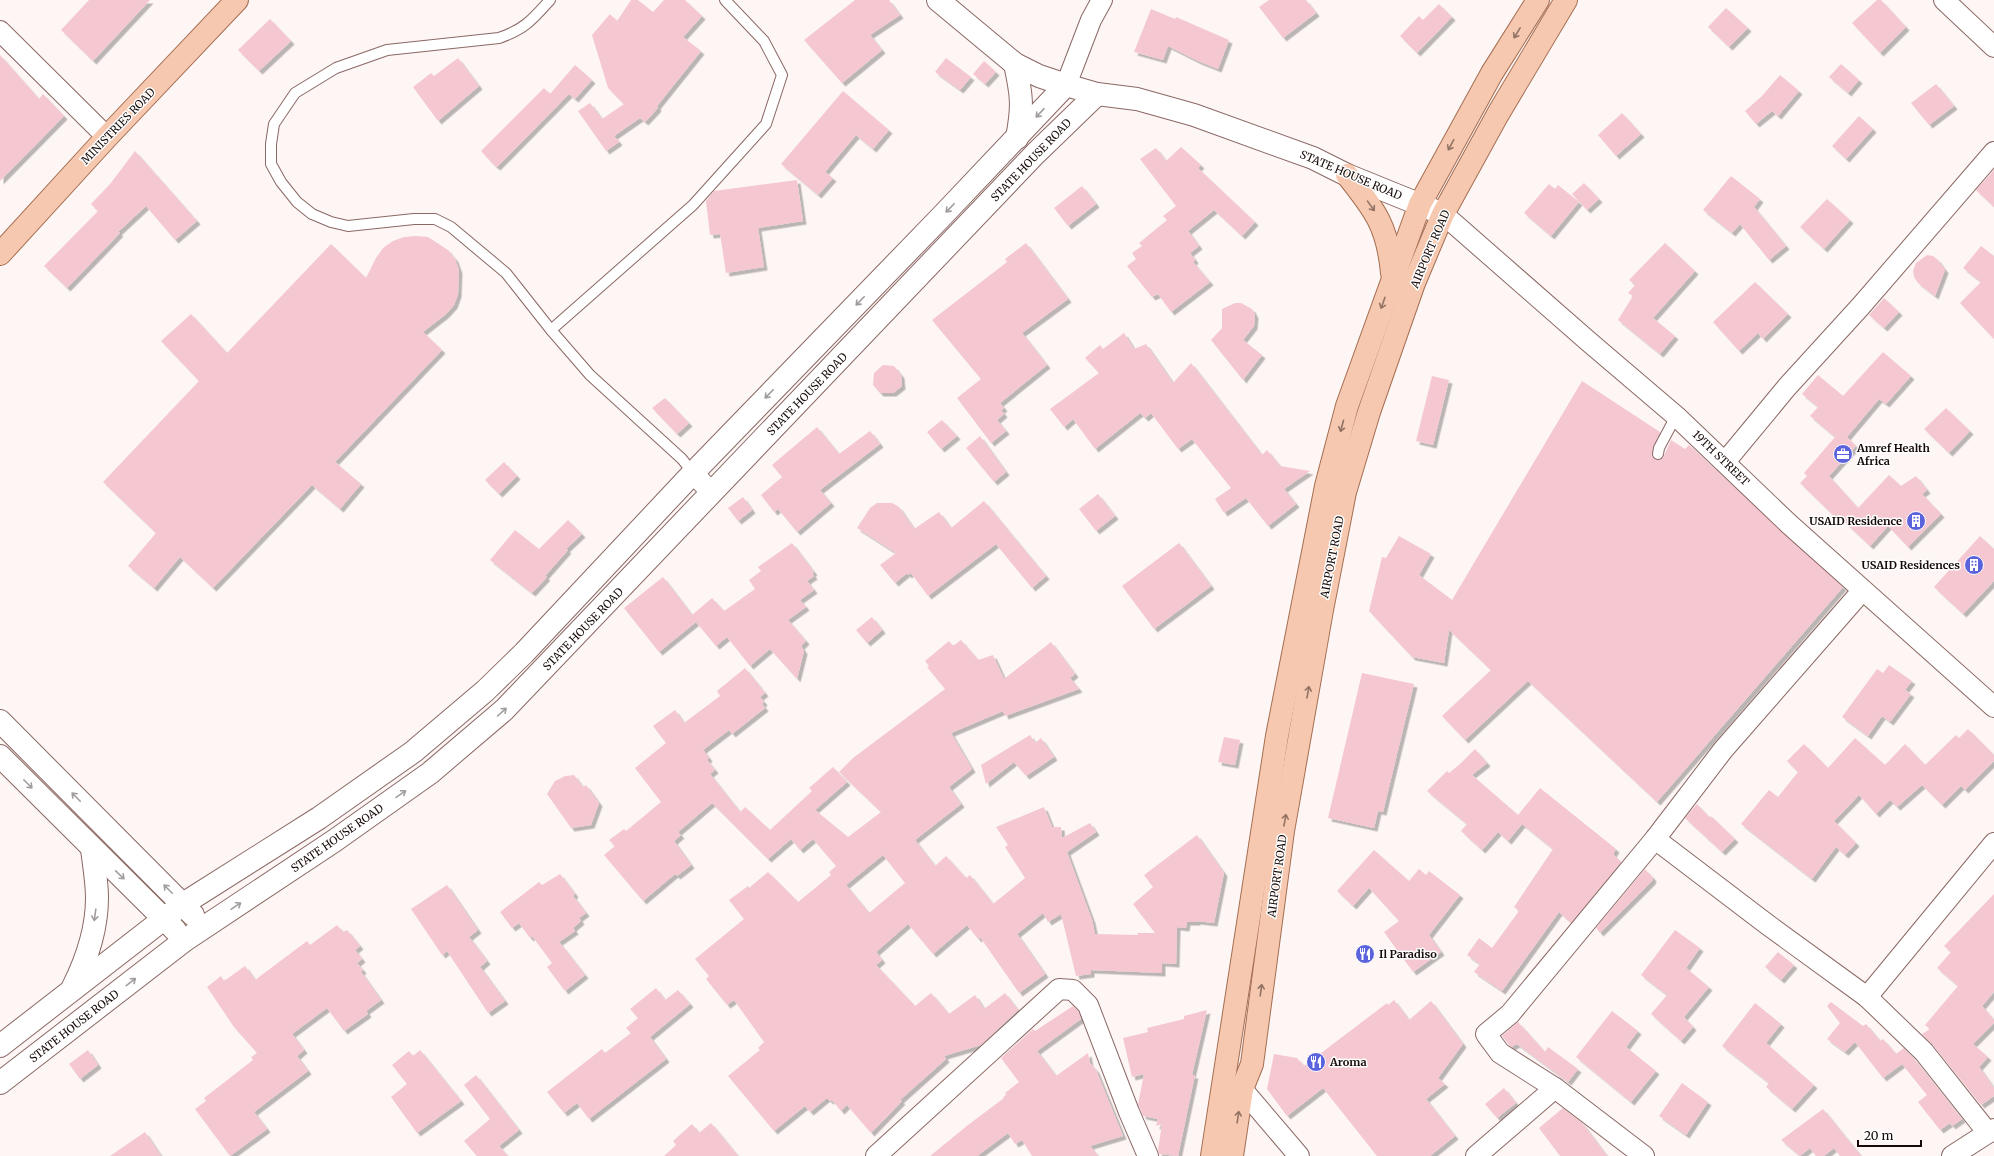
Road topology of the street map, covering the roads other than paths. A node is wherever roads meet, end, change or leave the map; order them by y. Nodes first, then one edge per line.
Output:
1 (238, 0) edge
2 (550, 0) edge
3 (725, 0) edge
4 (938, 0) edge
5 (1102, 0) edge
6 (1538, 0) edge
7 (1566, 0) edge
8 (1944, 0) edge
9 (0, 31) edge
10 (1994, 47) edge
11 (1014, 64) junction
12 (1066, 85) junction
13 (1097, 94) junction
14 (107, 137) junction
15 (1017, 138) junction
16 (1994, 152) edge
17 (1347, 175) junction
18 (1420, 204) junction
19 (1443, 214) junction
20 (0, 254) edge
21 (1392, 276) junction
22 (551, 330) junction
23 (1676, 416) junction
24 (1658, 454) dead end
25 (1725, 462) junction
26 (693, 473) junction
27 (712, 493) junction
28 (1862, 591) junction
29 (546, 630) junction
30 (566, 648) junction
31 (1994, 707) edge
32 (0, 721) edge
33 (1277, 736) junction
34 (1300, 739) junction
35 (0, 756) edge
36 (319, 818) junction
37 (1655, 839) junction
38 (334, 841) junction
39 (1994, 843) edge
40 (92, 849) junction
41 (183, 904) junction
42 (165, 919) junction
43 (205, 927) junction
44 (186, 940) junction
45 (72, 990) junction
46 (1867, 997) junction
47 (0, 1046) edge
48 (0, 1083) edge
49 (1554, 1088) junction
50 (1242, 1089) junction
51 (1991, 1131) edge
52 (876, 1156) edge
53 (1148, 1156) edge
54 (1212, 1156) edge
55 (1232, 1156) edge
56 (1299, 1156) edge
57 (1476, 1156) edge
58 (1644, 1156) edge
59 (1952, 1156) edge

1 - 14 main road, MINISTRIES ROAD
2 - 22 lane
3 - 22 lane
4 - 11 main road, STATE HOUSE ROAD
5 - 12 street
6 -> 18 main road, AIRPORT ROAD
7 - 19 main road, AIRPORT ROAD
8 - 10 street
9 - 14 street
11 - 12 main road, STATE HOUSE ROAD
11 - 15 main road
12 - 13 main road, STATE HOUSE ROAD
12 -> 15 main road
13 - 17 main road, STATE HOUSE ROAD
13 - 27 main road, STATE HOUSE ROAD
14 - 20 main road, MINISTRIES ROAD
15 -> 26 main road
16 - 25 street
17 - 18 main road, STATE HOUSE ROAD
17 -> 21 main road
18 - 19 main road, STATE HOUSE ROAD
18 - 21 main road, AIRPORT ROAD
19 - 23 street, 19TH STREET
34 -> 19 main road, AIRPORT ROAD
21 -> 33 main road, AIRPORT ROAD
22 - 26 lane
23 - 24 lane
23 - 25 street, 19TH STREET
25 - 28 street, 19TH STREET
26 - 27 street
26 - 29 main road
27 - 30 main road, STATE HOUSE ROAD
28 - 31 street, 19TH STREET
28 - 37 street
29 - 30 main road
29 - 36 main road
38 -> 30 main road, STATE HOUSE ROAD
41 -> 32 main road
33 - 34 main road
33 - 54 main road, AIRPORT ROAD
50 -> 34 main road, AIRPORT ROAD
35 -> 40 main road
36 - 38 main road
36 - 41 main road
37 - 46 street
37 - 49 street
43 -> 38 main road, STATE HOUSE ROAD
39 - 46 street
40 -> 42 main road
40 -> 45 main road
41 - 42 main road
41 - 43 main road
42 - 44 main road
42 - 45 main road
43 - 44 main road, STATE HOUSE ROAD
48 -> 44 main road, STATE HOUSE ROAD
45 - 47 main road
46 - 51 street
49 - 57 street
49 - 58 street
55 -> 50 main road, AIRPORT ROAD
50 - 56 street
51 - 59 street
52 - 53 street

